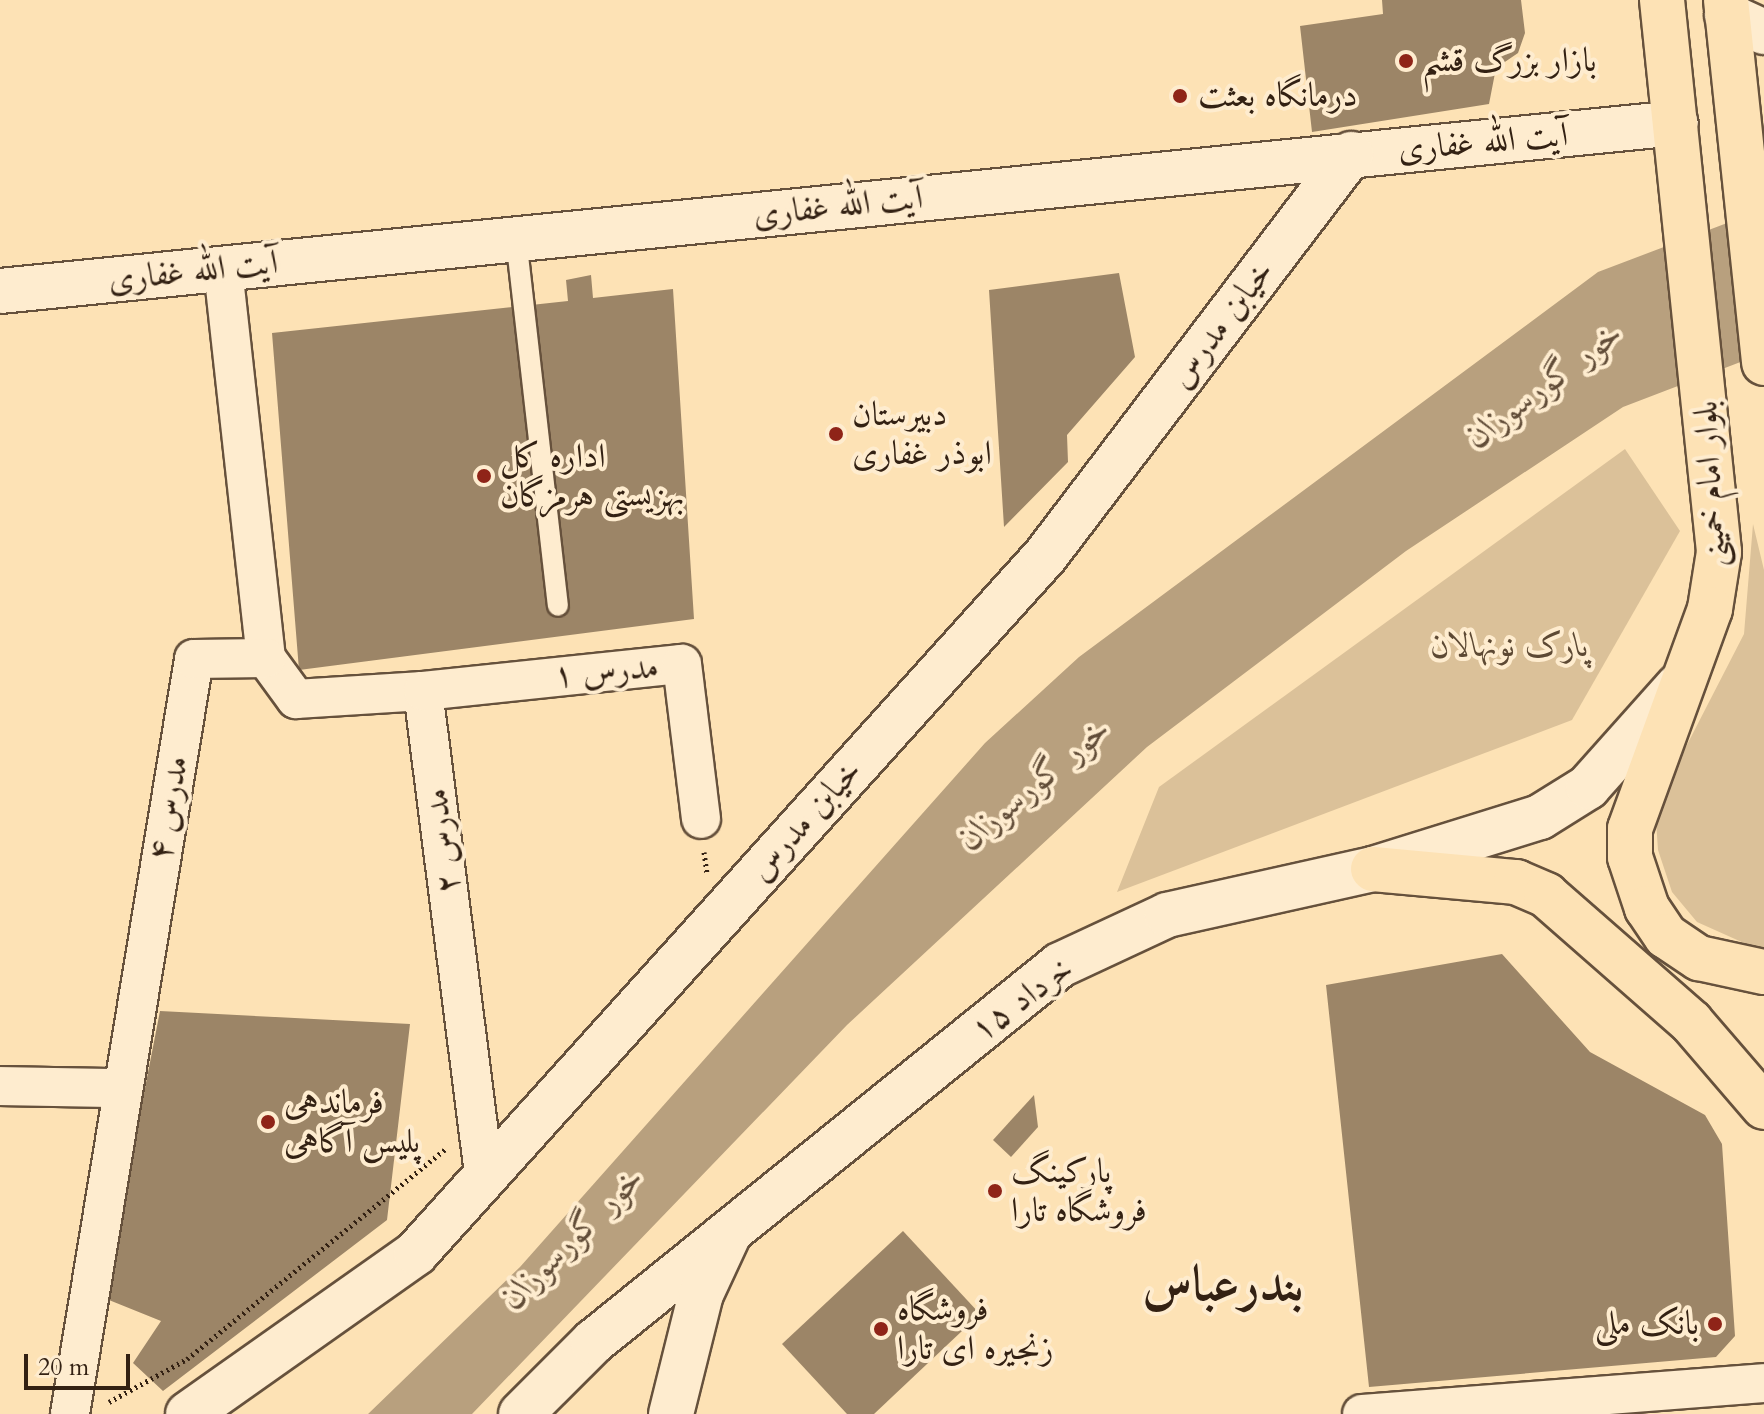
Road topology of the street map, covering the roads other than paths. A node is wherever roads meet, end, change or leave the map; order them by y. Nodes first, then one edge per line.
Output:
1 (1662, 0) edge
2 (1739, 15) edge
3 (1676, 123) junction
4 (1753, 141) edge
5 (1351, 154) junction
6 (516, 238) junction
7 (223, 269) junction
8 (0, 291) edge
9 (1764, 363) edge
10 (558, 606) dead end
11 (266, 658) junction
12 (1678, 686) junction
13 (423, 691) junction
14 (701, 819) dead end
15 (1373, 869) junction
16 (1764, 972) edge
17 (0, 1086) edge
18 (119, 1088) junction
19 (1764, 1107) edge
20 (483, 1169) junction
21 (731, 1229) junction
22 (1764, 1383) edge
23 (85, 1411) edge
24 (188, 1414) edge
25 (521, 1414) edge
26 (671, 1414) edge
27 (1362, 1414) edge

1 - 3 main road, بلوار امام خمینی
2 - 4 main road
3 - 5 street, آیت الله غفاری
3 - 12 main road, بلوار امام خمینی
4 - 9 main road
5 - 6 street, آیت الله غفاری
5 - 20 street, خیابن مدرس
6 - 7 street, آیت الله غفاری
6 - 10 lane
7 - 8 street, آیت الله غفاری
7 - 11 street
11 - 13 street
11 - 18 street, مدرس ۴
12 - 15 street, ۱۵ خرداد
12 - 16 main road, بلوار امام خمینی
13 - 14 street, مدرس ۱
13 - 20 street, مدرس ۲
15 - 19 main road
15 - 21 street, ۱۵ خرداد
17 - 18 street
18 - 23 street, مدرس ۴
20 - 24 street, خیابن مدرس
21 - 25 street, ۱۵ خرداد
21 - 26 street
22 - 27 street

